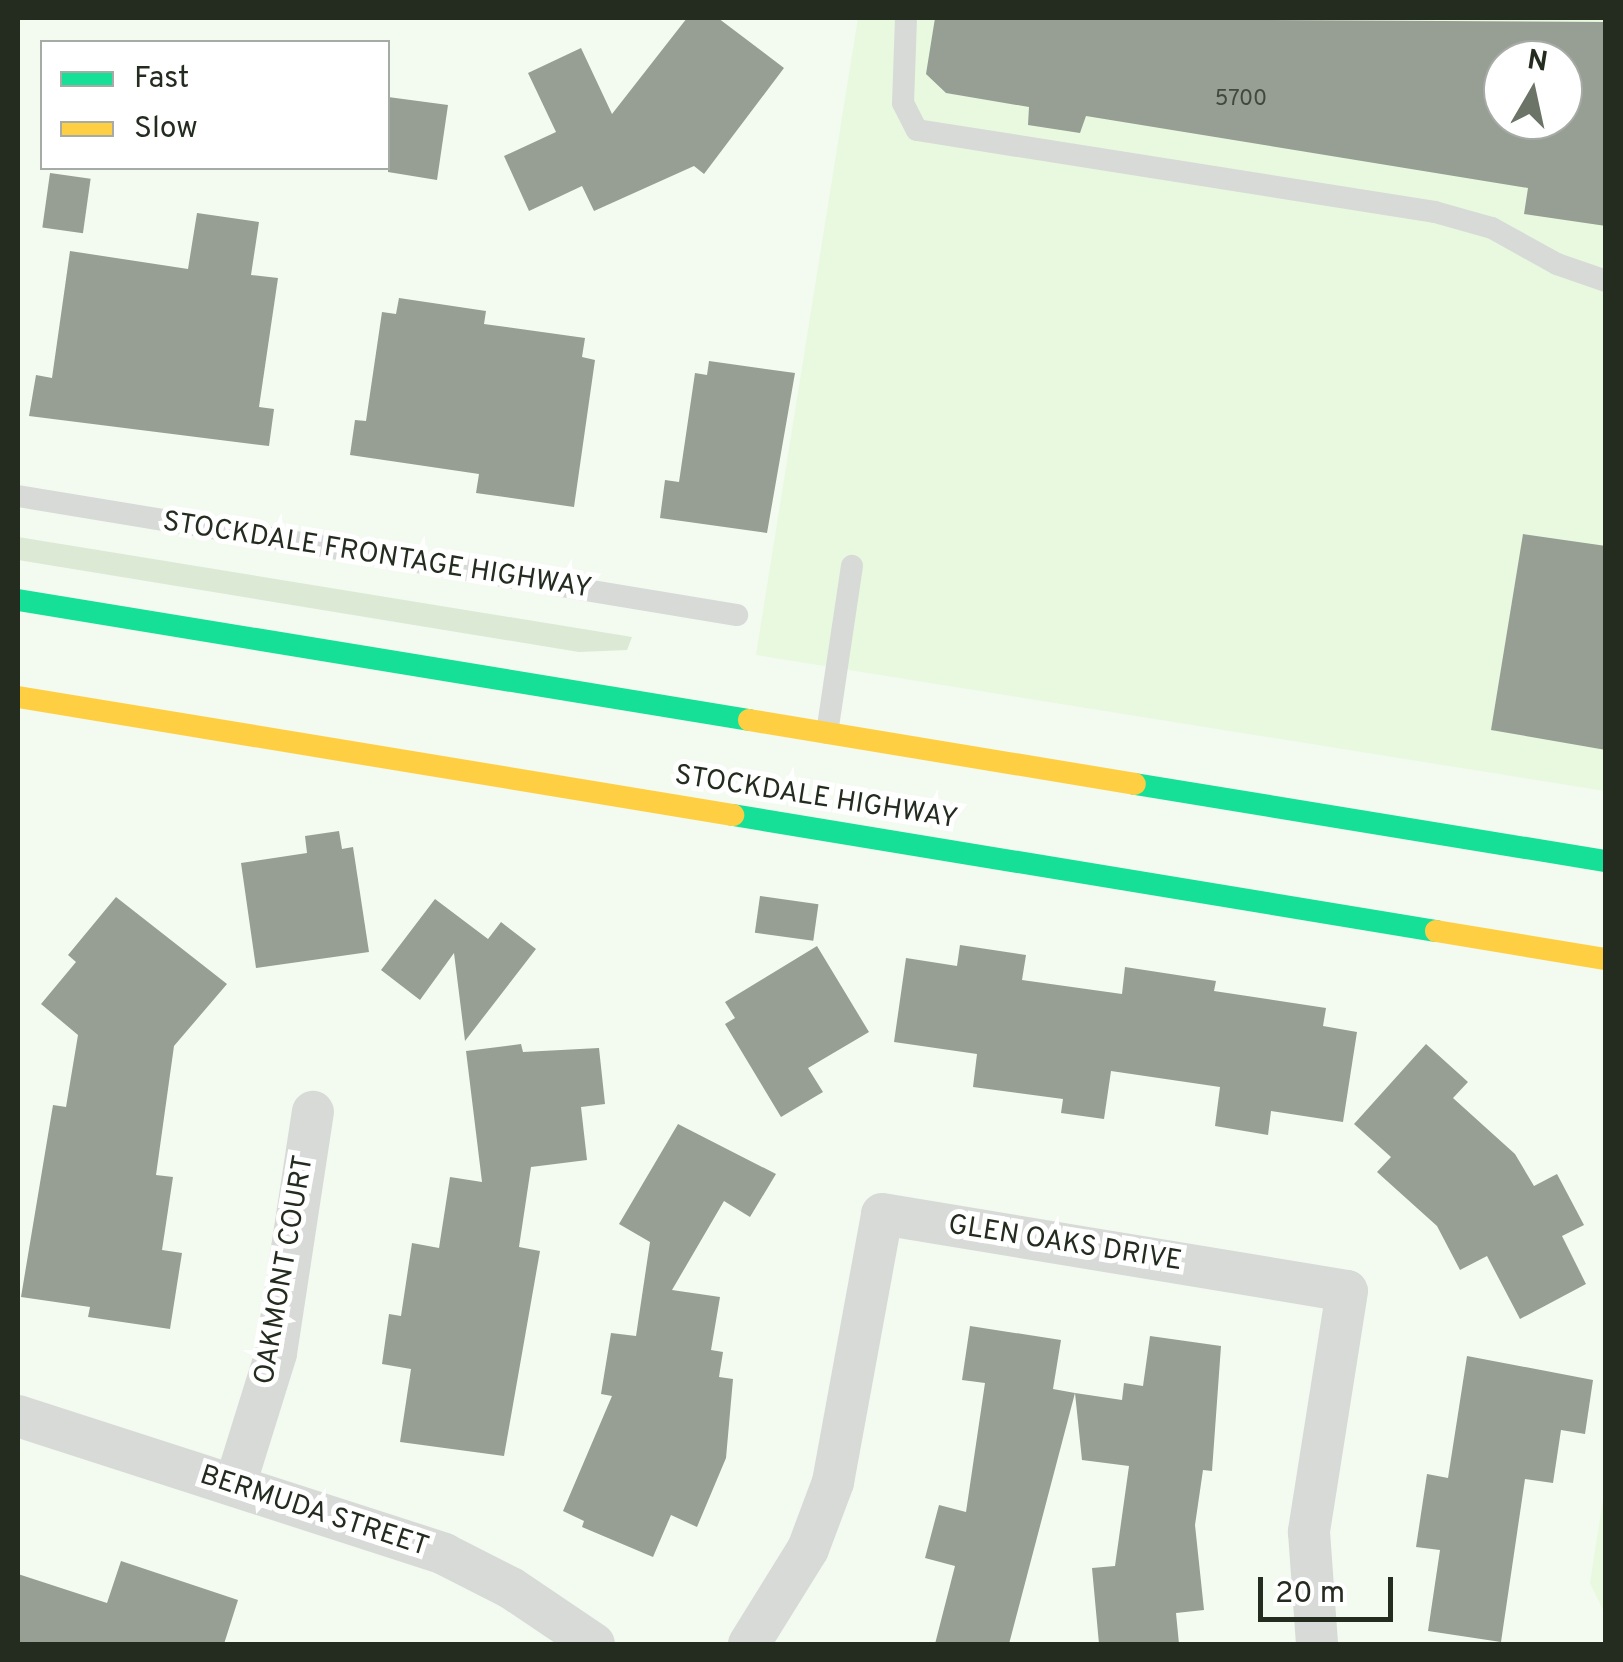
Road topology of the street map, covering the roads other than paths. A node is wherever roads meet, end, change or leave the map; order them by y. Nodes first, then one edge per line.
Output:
1 (906, 18) edge
2 (1606, 282) edge
3 (18, 496) edge
4 (852, 566) dead end
5 (18, 600) edge
6 (737, 615) dead end
7 (18, 697) edge
8 (827, 733) junction
9 (1606, 861) edge
10 (1606, 959) edge
11 (313, 1112) dead end
12 (18, 1416) edge
13 (236, 1485) junction
14 (594, 1644) edge
15 (749, 1644) edge
16 (1317, 1644) edge

1 - 2 lane
3 - 6 lane, STOCKDALE FRONTAGE HIGHWAY
4 - 8 lane
5 - 8 main road
7 - 10 main road, STOCKDALE HIGHWAY
8 - 9 main road
11 - 13 street, OAKMONT COURT
12 - 13 street, BERMUDA STREET
13 - 14 street, BERMUDA STREET
15 - 16 street, GLEN OAKS DRIVE

